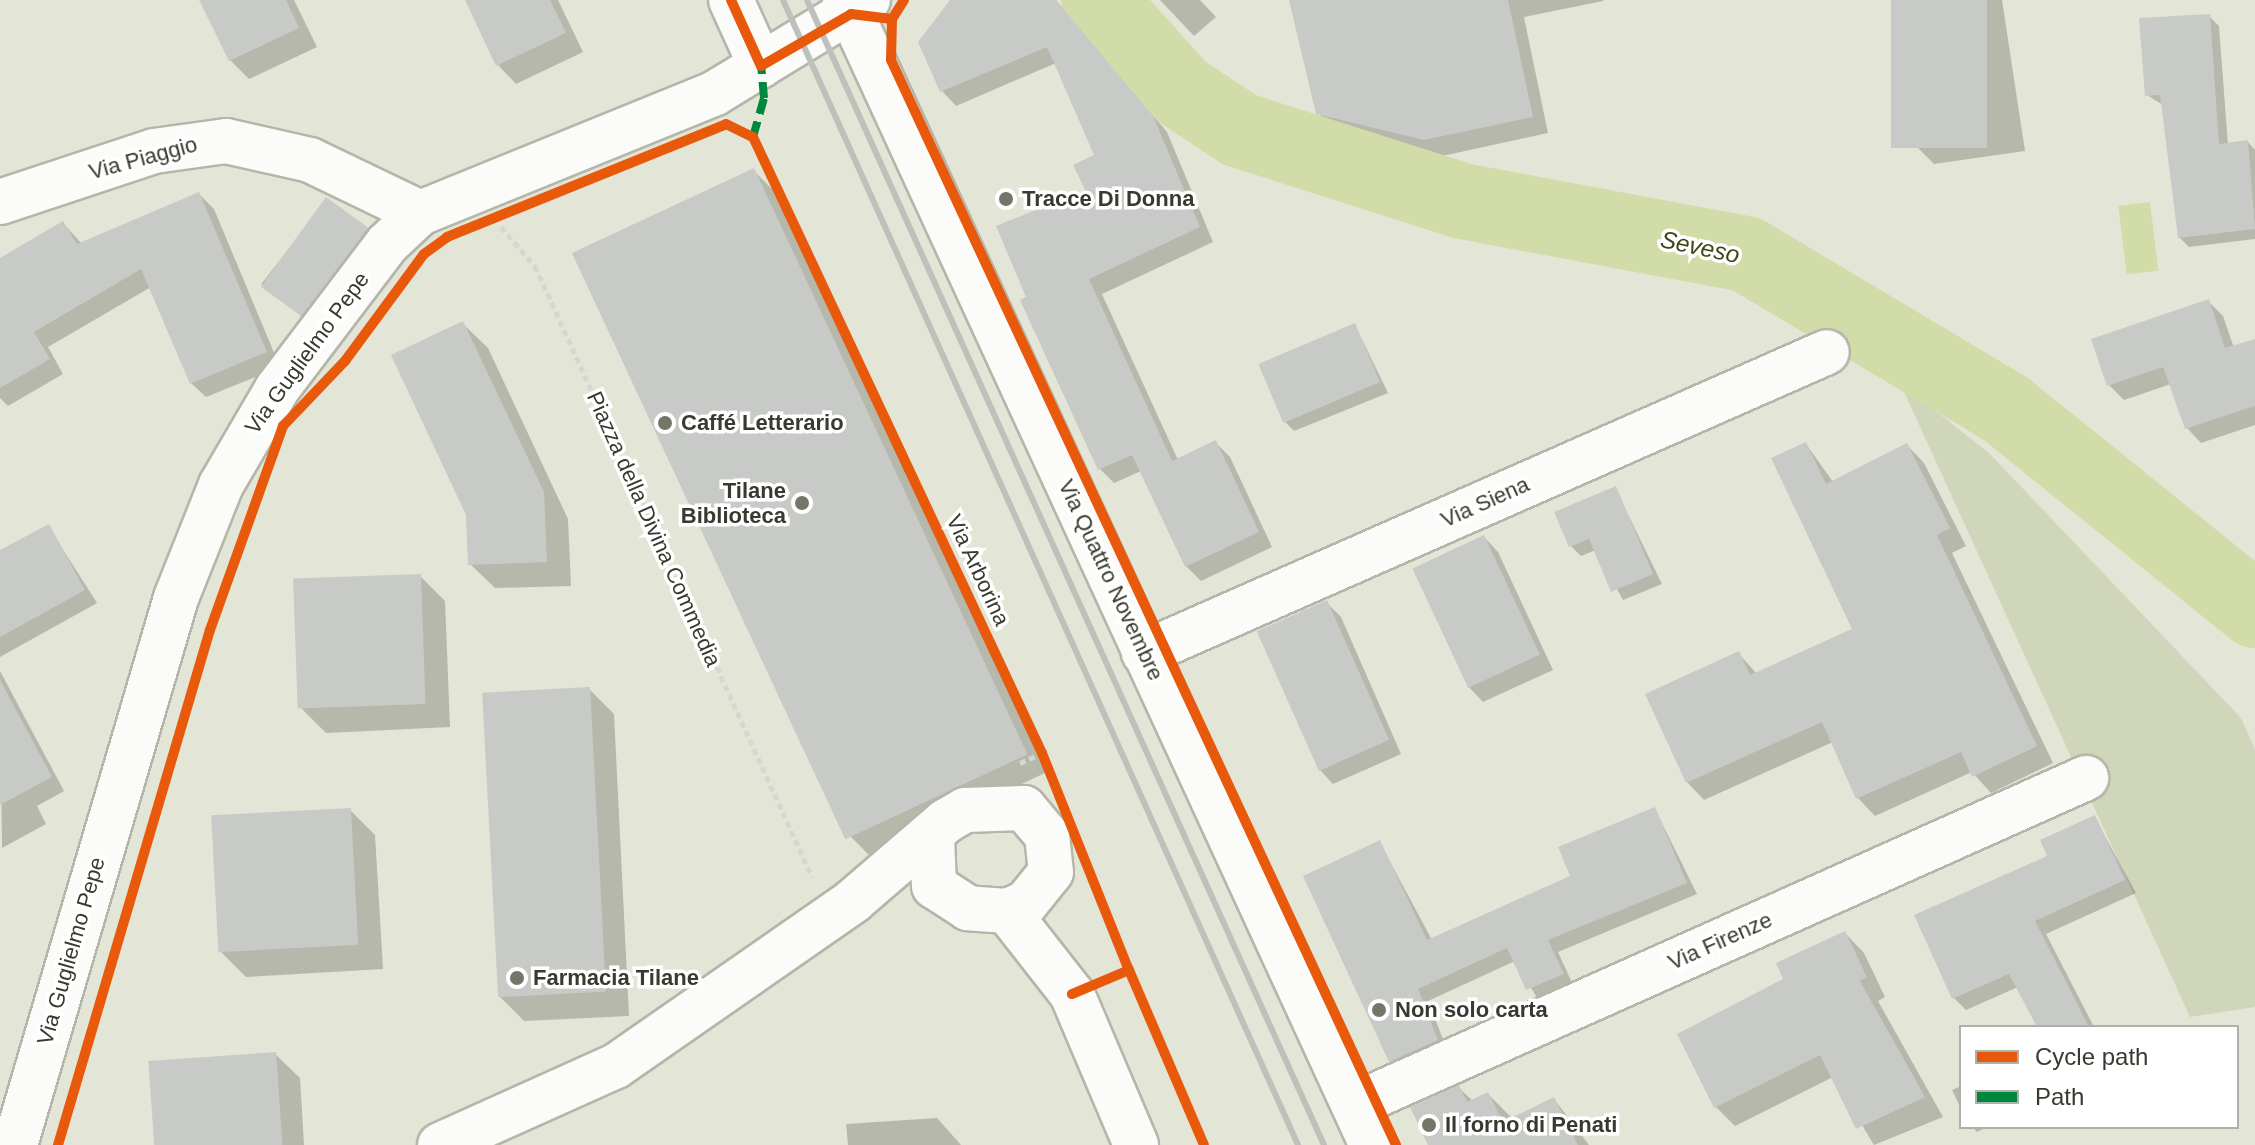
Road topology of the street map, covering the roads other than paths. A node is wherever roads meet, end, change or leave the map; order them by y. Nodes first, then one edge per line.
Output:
1 (731, 0) edge
2 (855, 5) edge
3 (761, 66) junction
4 (0, 202) edge
5 (420, 213) junction
6 (1827, 352) dead end
7 (1144, 653) junction
8 (2086, 778) dead end
9 (932, 836) junction
10 (1051, 872) junction
11 (938, 893) junction
12 (853, 901) junction
13 (1007, 911) junction
14 (1072, 994) junction
15 (1354, 1105) junction
16 (15, 1145) edge
17 (440, 1145) edge
18 (1136, 1145) edge
19 (1372, 1145) edge

1 - 3 street
2 - 3 street, Via Guglielmo Pepe
2 - 7 street, Via Quattro Novembre
3 - 5 street, Via Guglielmo Pepe
4 - 5 street, Via Piaggio
5 - 16 street, Via Guglielmo Pepe
6 - 7 street, Via Siena
7 - 15 street, Via Quattro Novembre
8 - 15 street, Via Firenze
9 - 10 street
9 - 11 street
9 - 12 street
10 - 13 street
10 - 14 street
11 - 12 street
11 - 13 street
12 - 17 street
13 - 14 street
14 - 18 street
15 - 19 street, Via Quattro Novembre

